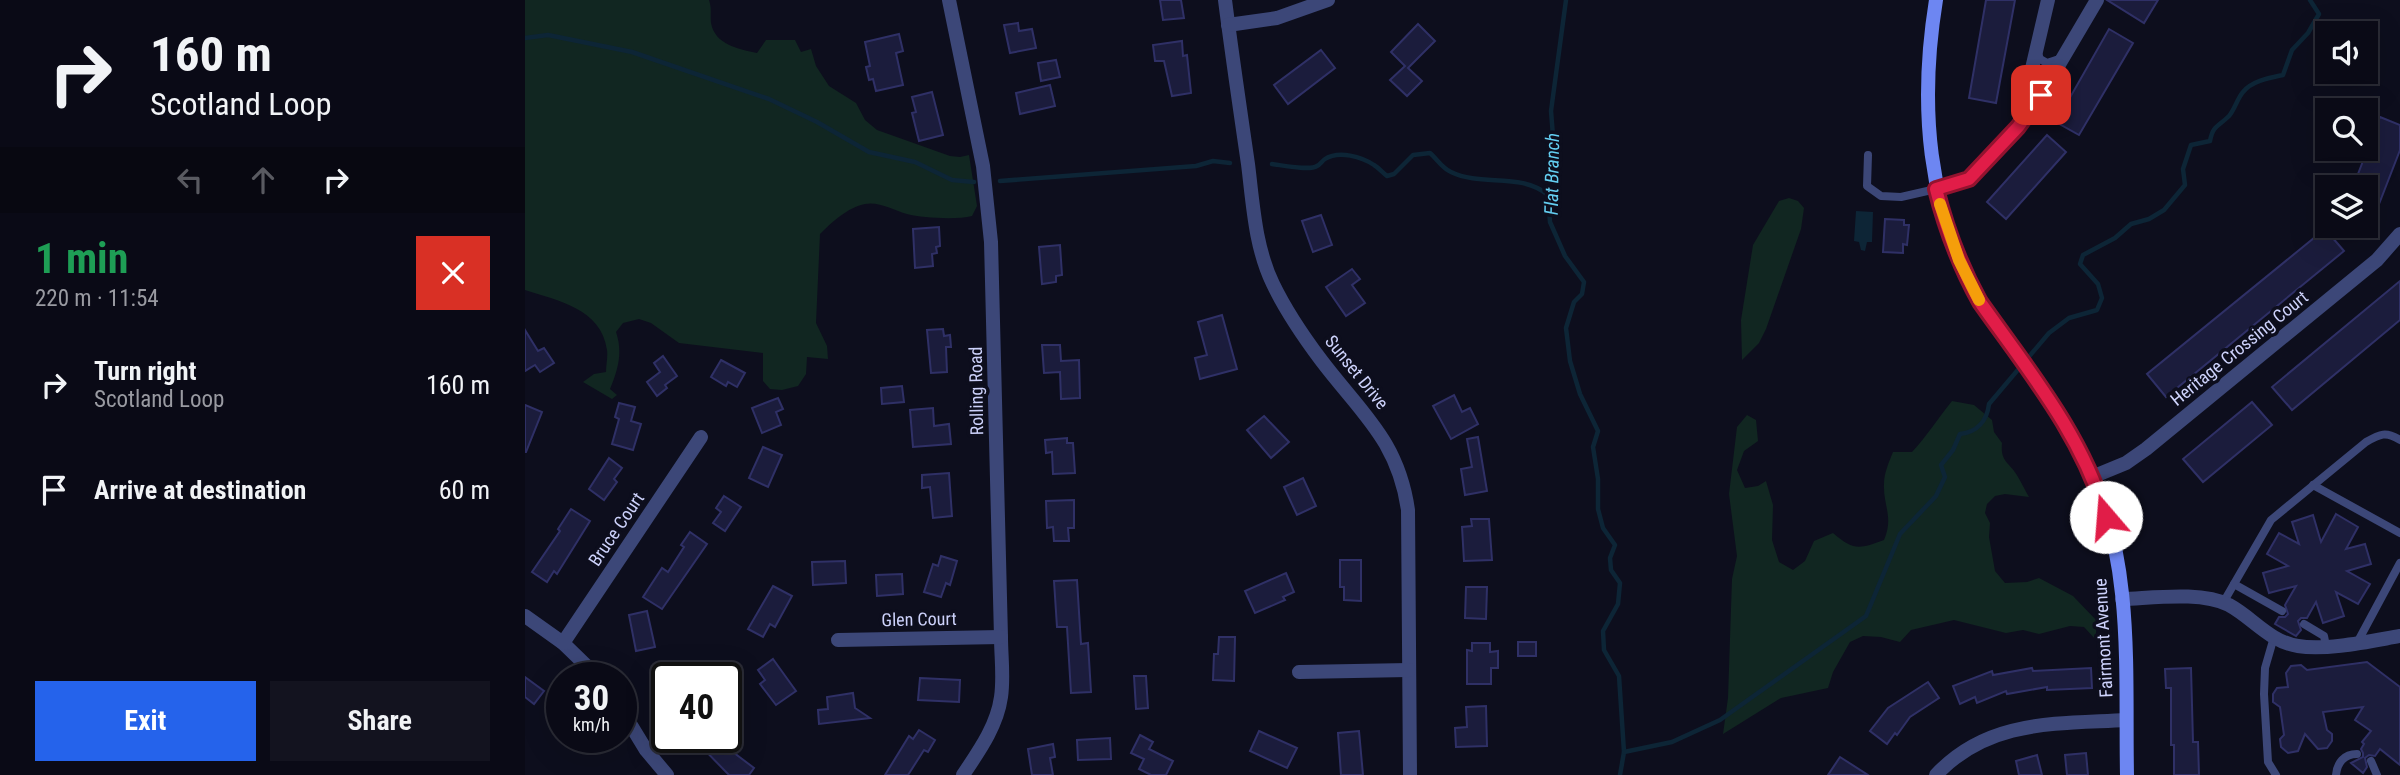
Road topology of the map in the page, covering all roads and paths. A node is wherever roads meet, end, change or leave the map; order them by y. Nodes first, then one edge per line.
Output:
1 (949, 0) edge
2 (1225, 0) edge
3 (1328, 0) edge
4 (1935, 0) edge
5 (2048, 0) edge
6 (2097, 0) edge
7 (1229, 25) junction
8 (2037, 41) junction
9 (2064, 56) junction
10 (2028, 113) junction
11 (1868, 155) dead end
12 (1936, 189) junction
13 (2400, 234) edge
14 (701, 437) dead end
15 (2400, 440) edge
16 (2092, 477) junction
17 (2313, 485) junction
18 (2400, 533) edge
19 (2400, 563) edge
20 (2234, 584) junction
21 (2122, 599) junction
22 (2223, 603) junction
23 (2282, 611) dead end
24 (525, 616) edge
25 (2304, 624) dead end
26 (1001, 636) junction
27 (2400, 636) edge
28 (2274, 637) junction
29 (838, 640) dead end
30 (563, 643) junction
31 (2357, 643) junction
32 (2326, 646) junction
33 (583, 662) edge
34 (1409, 670) junction
35 (1299, 672) dead end
36 (2126, 720) junction
37 (637, 735) edge
38 (2357, 754) dead end
39 (2371, 761) dead end
40 (667, 775) edge
41 (963, 775) edge
42 (1410, 775) edge
43 (1936, 775) edge
44 (2127, 775) edge
45 (2276, 775) edge
46 (2334, 775) edge
47 (2377, 775) edge

1 - 26 street, Rolling Road
2 - 7 street, Sunset Drive
3 - 7 street
4 - 12 street, Fairmont Avenue
5 - 8 street
6 - 9 street
7 - 34 street, Sunset Drive
8 - 9 lane
8 - 10 street
9 - 10 street
10 - 12 street
11 - 12 lane
12 - 16 street, Fairmont Avenue
13 - 16 street, Heritage Crossing Court
14 - 30 street, Bruce Court
15 - 17 lane
16 - 21 street, Fairmont Avenue
17 - 18 lane
17 - 20 lane
19 - 31 lane
20 - 22 lane
20 - 23 lane
21 - 22 street
21 - 36 street, Fairmont Avenue
22 - 28 street
24 - 30 street
25 - 32 lane
26 - 29 street, Glen Court
26 - 41 street, Rolling Road
27 - 31 street
28 - 32 street
28 - 45 lane
30 - 33 street
31 - 32 street
34 - 35 street
34 - 42 street, Sunset Drive
36 - 43 street
36 - 44 street, Fairmont Avenue
37 - 40 street
38 - 46 lane
39 - 47 lane

